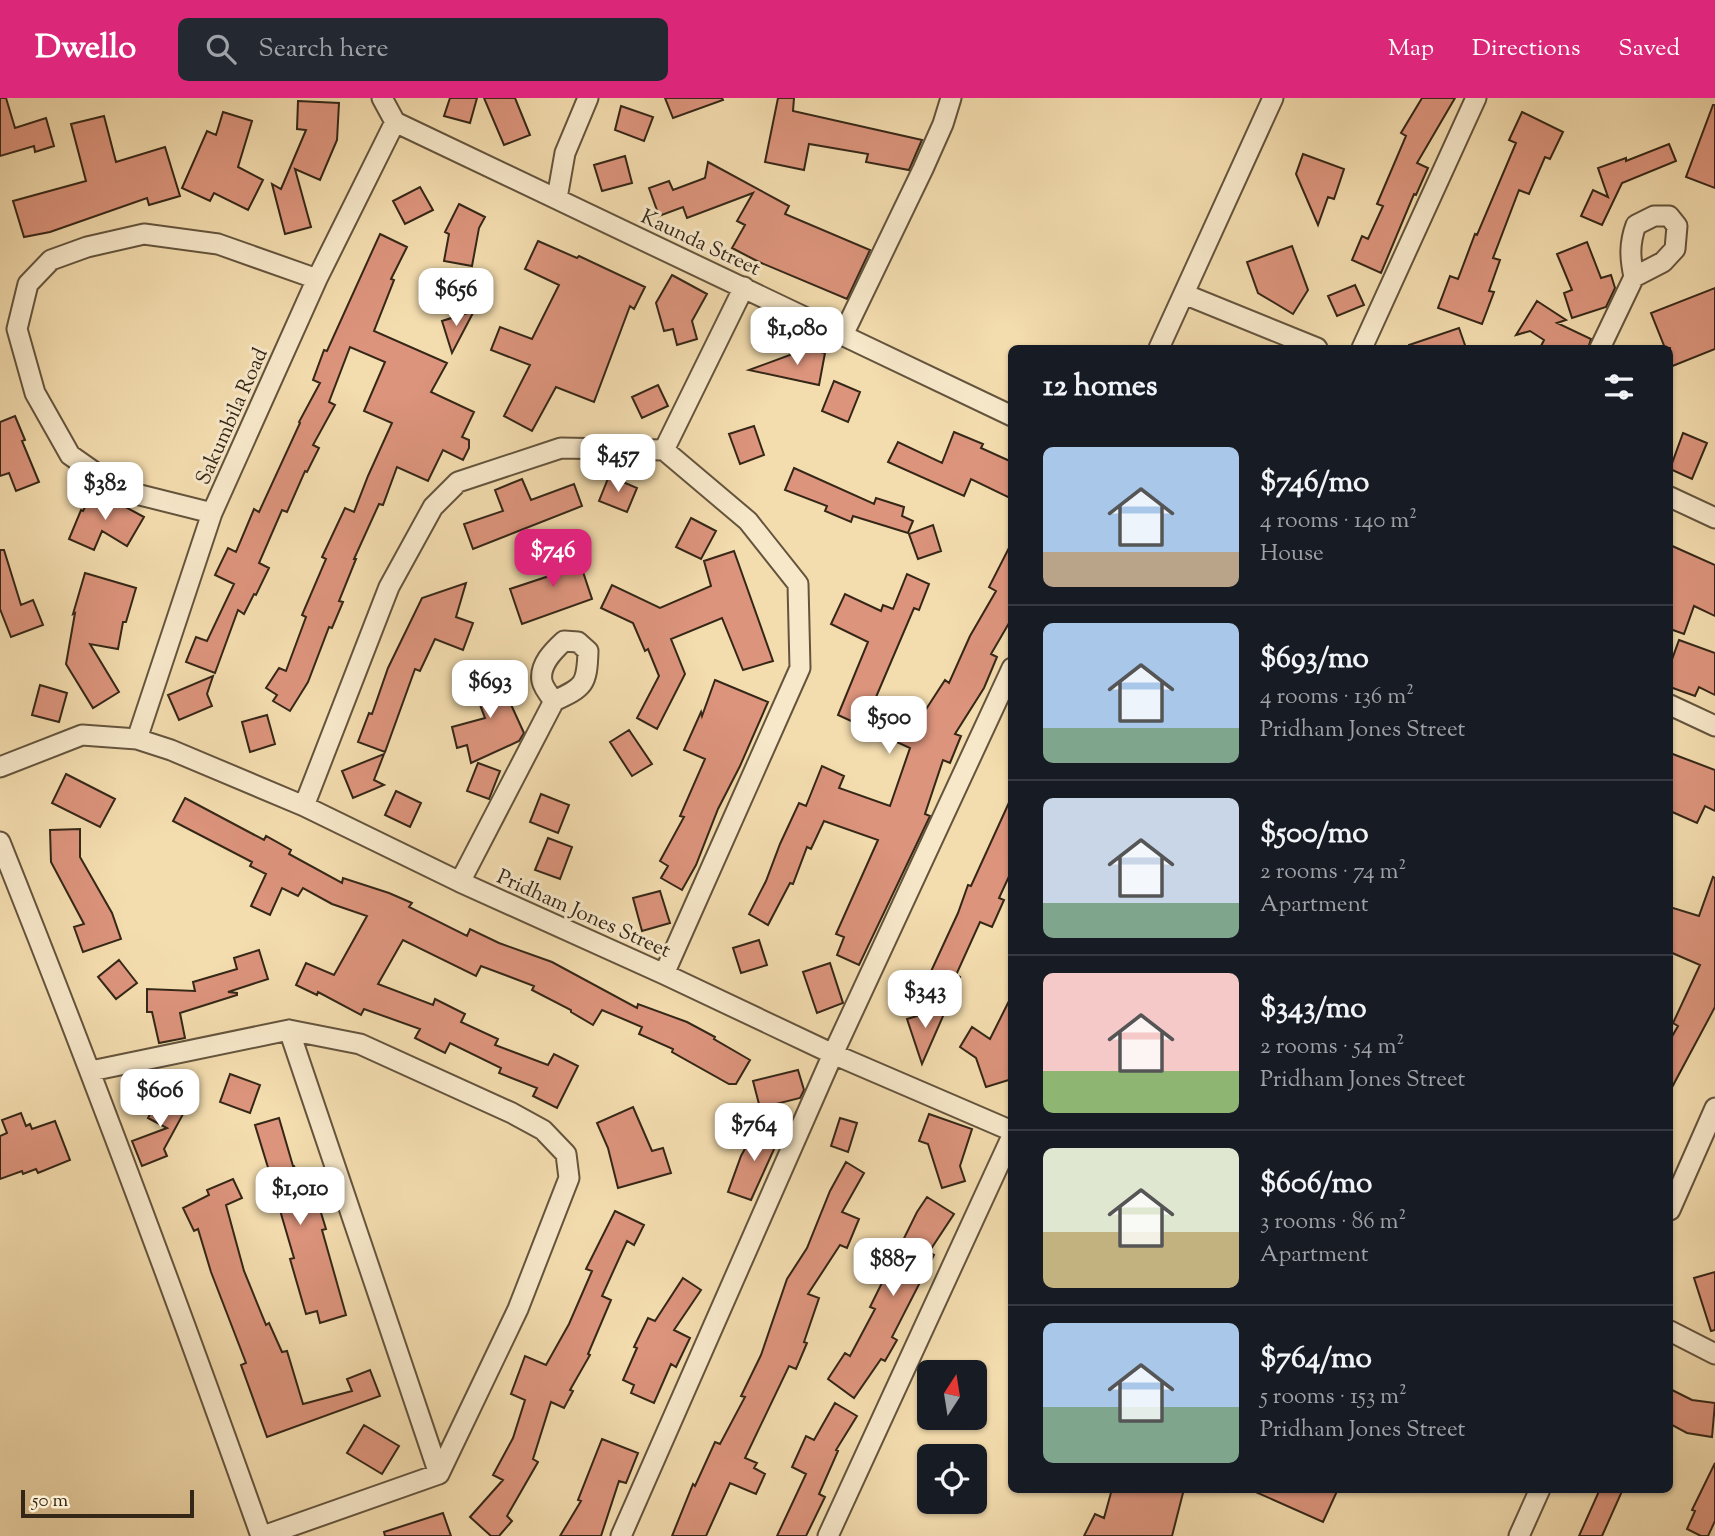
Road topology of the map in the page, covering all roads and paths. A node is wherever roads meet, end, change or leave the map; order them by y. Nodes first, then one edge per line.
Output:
1 (382, 98) edge
2 (588, 98) edge
3 (951, 98) edge
4 (1273, 98) edge
5 (1476, 98) edge
6 (395, 122) junction
7 (557, 198) junction
8 (1634, 277) dead end
9 (317, 279) junction
10 (744, 287) junction
11 (1184, 294) junction
12 (843, 335) junction
13 (1160, 345) edge
14 (1310, 345) edge
15 (1363, 345) edge
16 (1601, 345) edge
17 (1008, 414) edge
18 (664, 450) junction
19 (1673, 498) edge
20 (212, 513) junction
21 (1715, 518) edge
22 (1008, 677) edge
23 (554, 701) dead end
24 (1673, 706) edge
25 (1715, 726) edge
26 (137, 739) junction
27 (0, 766) edge
28 (304, 806) junction
29 (0, 842) edge
30 (460, 882) junction
31 (664, 974) junction
32 (289, 1030) junction
33 (833, 1054) junction
34 (91, 1071) junction
35 (1715, 1108) edge
36 (1008, 1129) edge
37 (1008, 1145) edge
38 (1707, 1151) edge
39 (1673, 1205) edge
40 (1673, 1333) edge
41 (1715, 1354) edge
42 (439, 1474) junction
43 (1538, 1493) edge
44 (262, 1536) edge
45 (621, 1536) edge
46 (828, 1536) edge
47 (1519, 1536) edge

1 - 6 street
2 - 7 street
3 - 12 street
4 - 11 street
5 - 15 street
6 - 7 street, Kaunda Street
6 - 9 street, Sakumbila Road
7 - 10 street, Kaunda Street
8 - 16 street
9 - 20 street, Sakumbila Road
9 - 20 street
10 - 12 street, Kaunda Street
10 - 18 street
11 - 13 street
11 - 14 street
12 - 17 street, Kaunda Street
18 - 28 street
18 - 31 street
19 - 21 street
20 - 26 street, Sakumbila Road
22 - 33 street
23 - 30 street
24 - 25 street
26 - 27 street, Pridham Jones Street
26 - 28 street, Pridham Jones Street
28 - 30 street, Pridham Jones Street
29 - 34 street
30 - 31 street, Pridham Jones Street
31 - 33 street, Pridham Jones Street
32 - 34 street
32 - 42 street
32 - 42 street
33 - 36 street, Pridham Jones Street
33 - 45 street
34 - 44 street
35 - 38 street
37 - 46 street
38 - 39 street
40 - 41 street
42 - 44 street
43 - 47 street

